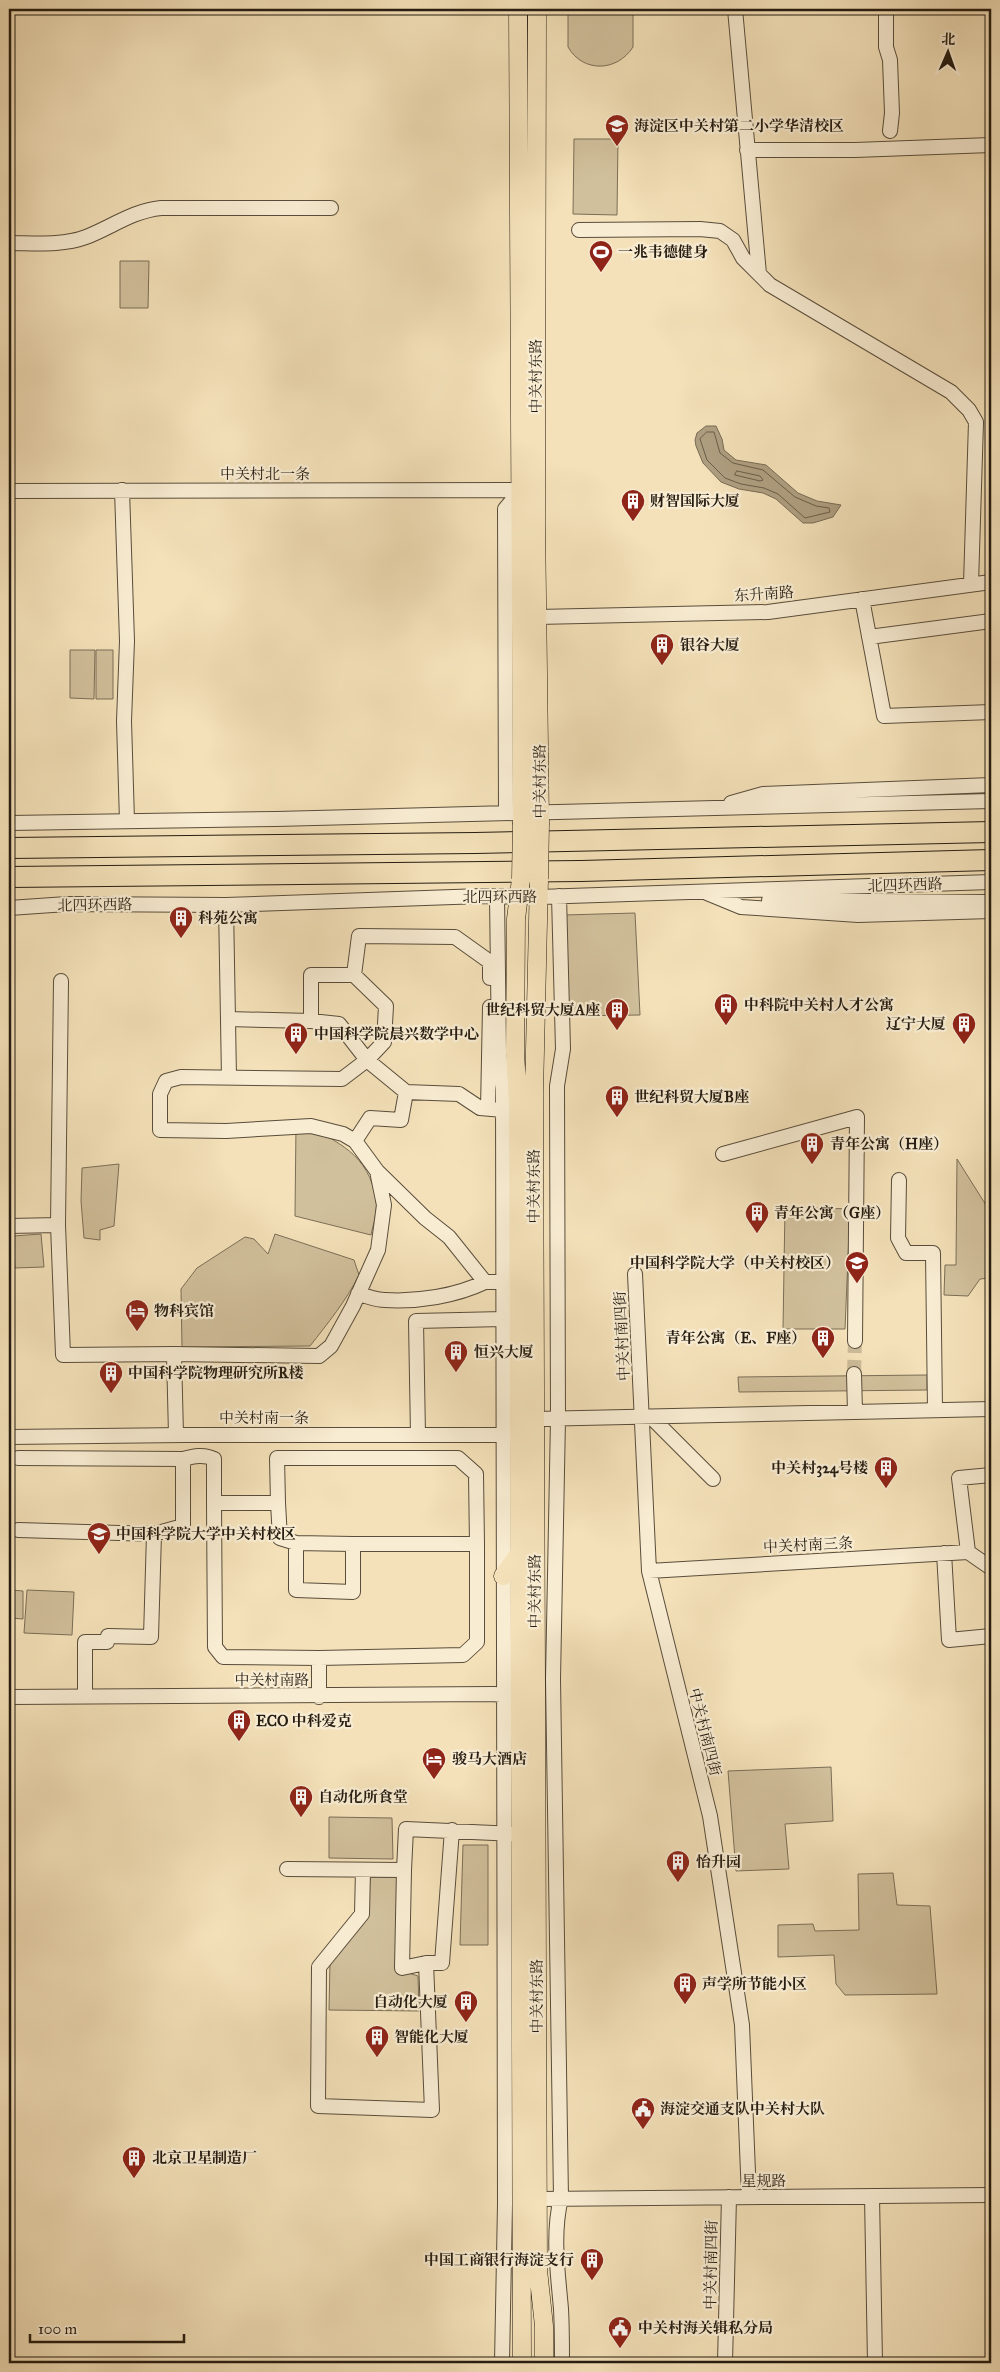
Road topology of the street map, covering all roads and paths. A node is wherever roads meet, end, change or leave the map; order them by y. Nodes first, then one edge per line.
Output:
1 (518, 9) edge
2 (537, 9) edge
3 (735, 9) edge
4 (886, 9) edge
5 (890, 131) dead end
6 (991, 145) edge
7 (747, 150) junction
8 (331, 208) dead end
9 (579, 230) dead end
10 (9, 243) edge
11 (759, 274) junction
12 (122, 490) junction
13 (521, 490) junction
14 (9, 491) edge
15 (991, 582) edge
16 (971, 584) junction
17 (862, 599) junction
18 (537, 617) junction
19 (991, 621) edge
20 (869, 637) junction
21 (991, 712) edge
22 (991, 785) edge
23 (991, 801) edge
24 (709, 809) junction
25 (517, 816) junction
26 (541, 817) junction
27 (127, 821) junction
28 (9, 823) edge
29 (991, 832) edge
30 (9, 848) edge
31 (991, 860) edge
32 (9, 877) edge
33 (991, 882) edge
34 (752, 889) junction
35 (701, 891) junction
36 (559, 896) junction
37 (497, 897) junction
38 (519, 897) junction
39 (539, 897) junction
40 (991, 902) edge
41 (226, 905) junction
42 (9, 908) edge
43 (991, 911) edge
44 (354, 975) junction
45 (60, 981) dead end
46 (228, 1019) junction
47 (312, 1021) junction
48 (367, 1060) junction
49 (229, 1078) junction
50 (406, 1092) junction
51 (488, 1109) junction
52 (503, 1110) junction
53 (355, 1141) junction
54 (723, 1154) dead end
55 (377, 1171) junction
56 (898, 1180) dead end
57 (58, 1225) junction
58 (9, 1226) edge
59 (635, 1274) dead end
60 (485, 1282) junction
61 (511, 1282) junction
62 (358, 1294) junction
63 (503, 1319) junction
64 (855, 1341) tunnel mouth
65 (174, 1354) junction
66 (854, 1374) tunnel mouth
67 (991, 1409) edge
68 (935, 1410) junction
69 (855, 1412) junction
70 (647, 1417) junction
71 (535, 1419) junction
72 (558, 1419) junction
73 (180, 1435) junction
74 (418, 1435) junction
75 (511, 1435) junction
76 (9, 1438) edge
77 (188, 1457) junction
78 (18, 1458) dead end
79 (991, 1475) edge
80 (712, 1479) dead end
81 (214, 1503) junction
82 (278, 1504) junction
83 (18, 1530) dead end
84 (154, 1534) junction
85 (296, 1543) junction
86 (353, 1544) junction
87 (477, 1544) junction
88 (968, 1552) junction
89 (944, 1553) junction
90 (519, 1554) junction
91 (991, 1568) edge
92 (649, 1571) junction
93 (503, 1576) junction
94 (991, 1636) edge
95 (319, 1658) junction
96 (9, 1697) edge
97 (85, 1697) junction
98 (319, 1697) junction
99 (519, 1697) junction
100 (452, 1830) junction
101 (512, 1834) junction
102 (287, 1869) dead end
103 (363, 1870) junction
104 (404, 1870) junction
105 (426, 1962) junction
106 (991, 2195) edge
107 (872, 2196) junction
108 (729, 2197) junction
109 (749, 2197) junction
110 (561, 2198) junction
111 (538, 2199) junction
112 (502, 2363) edge
113 (522, 2363) edge
114 (544, 2363) edge
115 (562, 2363) edge
116 (725, 2363) edge
117 (875, 2363) edge

1 - 13 main road, 中关村东路
2 - 18 main road, 中关村东路
3 - 7 street
4 - 5 street
6 - 7 street
7 - 11 street
8 - 10 street
9 - 11 street
11 - 16 street
12 - 13 street, 中关村北一条
12 - 14 street, 中关村北一条
12 - 27 street
13 - 25 main road, 中关村东路
15 - 16 street, 东升南路
16 - 17 street, 东升南路
17 - 18 street, 东升南路
17 - 20 street
18 - 26 main road, 中关村东路
19 - 20 street
20 - 21 street
22 - 24 street
23 - 24 street
24 - 26 street
25 - 26 street
25 - 27 street
25 - 38 main road, 中关村东路, bridge
26 - 39 main road, 中关村东路, bridge
27 - 28 street
29 - 30 highway
31 - 32 highway, 北四环西路
33 - 34 street, 北四环西路
34 - 35 street, 北四环西路
34 - 40 street
35 - 36 street, 北四环西路
35 - 43 street
36 - 39 street, 北四环西路
36 - 72 street, 中关村东路
37 - 38 street, 北四环西路
37 - 41 street, 北四环西路
37 - 52 street, 中关村东路
38 - 39 street, 北四环西路
38 - 61 main road, 中关村东路
39 - 71 main road, 中关村东路
41 - 42 street, 北四环西路
41 - 46 street
44 - 47 street
44 - 48 street
44 - 51 street
45 - 57 street
46 - 47 street
46 - 49 street
47 - 48 street
48 - 49 street
48 - 50 street
49 - 53 street
50 - 51 street
50 - 53 street
51 - 52 street
52 - 61 street, 中关村东路
53 - 55 street
54 - 64 street
55 - 60 street
55 - 62 street
56 - 68 street
57 - 58 street
57 - 65 street
59 - 70 street, 中关村南四街
60 - 61 street
60 - 62 street
61 - 63 street, 中关村东路
61 - 75 main road, 中关村东路
62 - 65 street
63 - 74 street
63 - 75 street, 中关村东路
65 - 73 street
66 - 69 street
67 - 68 street
68 - 69 street
69 - 70 street
70 - 72 street
70 - 80 street
70 - 92 street, 中关村南四街
71 - 72 street
71 - 99 main road, 中关村东路
72 - 110 street, 中关村东路
73 - 74 street, 中关村南一条
73 - 76 street, 中关村南一条
73 - 77 street
74 - 75 street, 中关村南一条
75 - 90 main road, 中关村东路
75 - 93 street, 中关村东路
77 - 78 street
77 - 81 street
77 - 84 street
79 - 88 street
81 - 82 street
81 - 95 street
82 - 85 street
82 - 87 street
83 - 84 street
84 - 97 street
85 - 86 street
85 - 86 street
86 - 87 street
87 - 95 street
88 - 89 street, 中关村南三条
88 - 91 street
89 - 92 street, 中关村南三条
89 - 94 street
90 - 93 main road
90 - 99 main road, 中关村东路
92 - 109 street, 中关村南四街
93 - 99 street, 中关村东路
95 - 98 street
96 - 97 street, 中关村南路
97 - 98 street, 中关村南路
98 - 99 street, 中关村南路
99 - 101 main road, 中关村东路
99 - 111 main road, 中关村东路
100 - 101 street
100 - 104 street
100 - 105 street
101 - 112 street, 中关村东路
101 - 113 main road, 中关村东路
102 - 103 street
103 - 104 street
103 - 105 street
104 - 105 street
106 - 107 street, 星规路
107 - 109 street, 星规路
107 - 117 street
108 - 109 street, 星规路
108 - 110 street, 星规路
108 - 116 street, 中关村南四街
110 - 111 street, 星规路
110 - 115 street, 中关村东路
111 - 114 main road, 中关村东路

